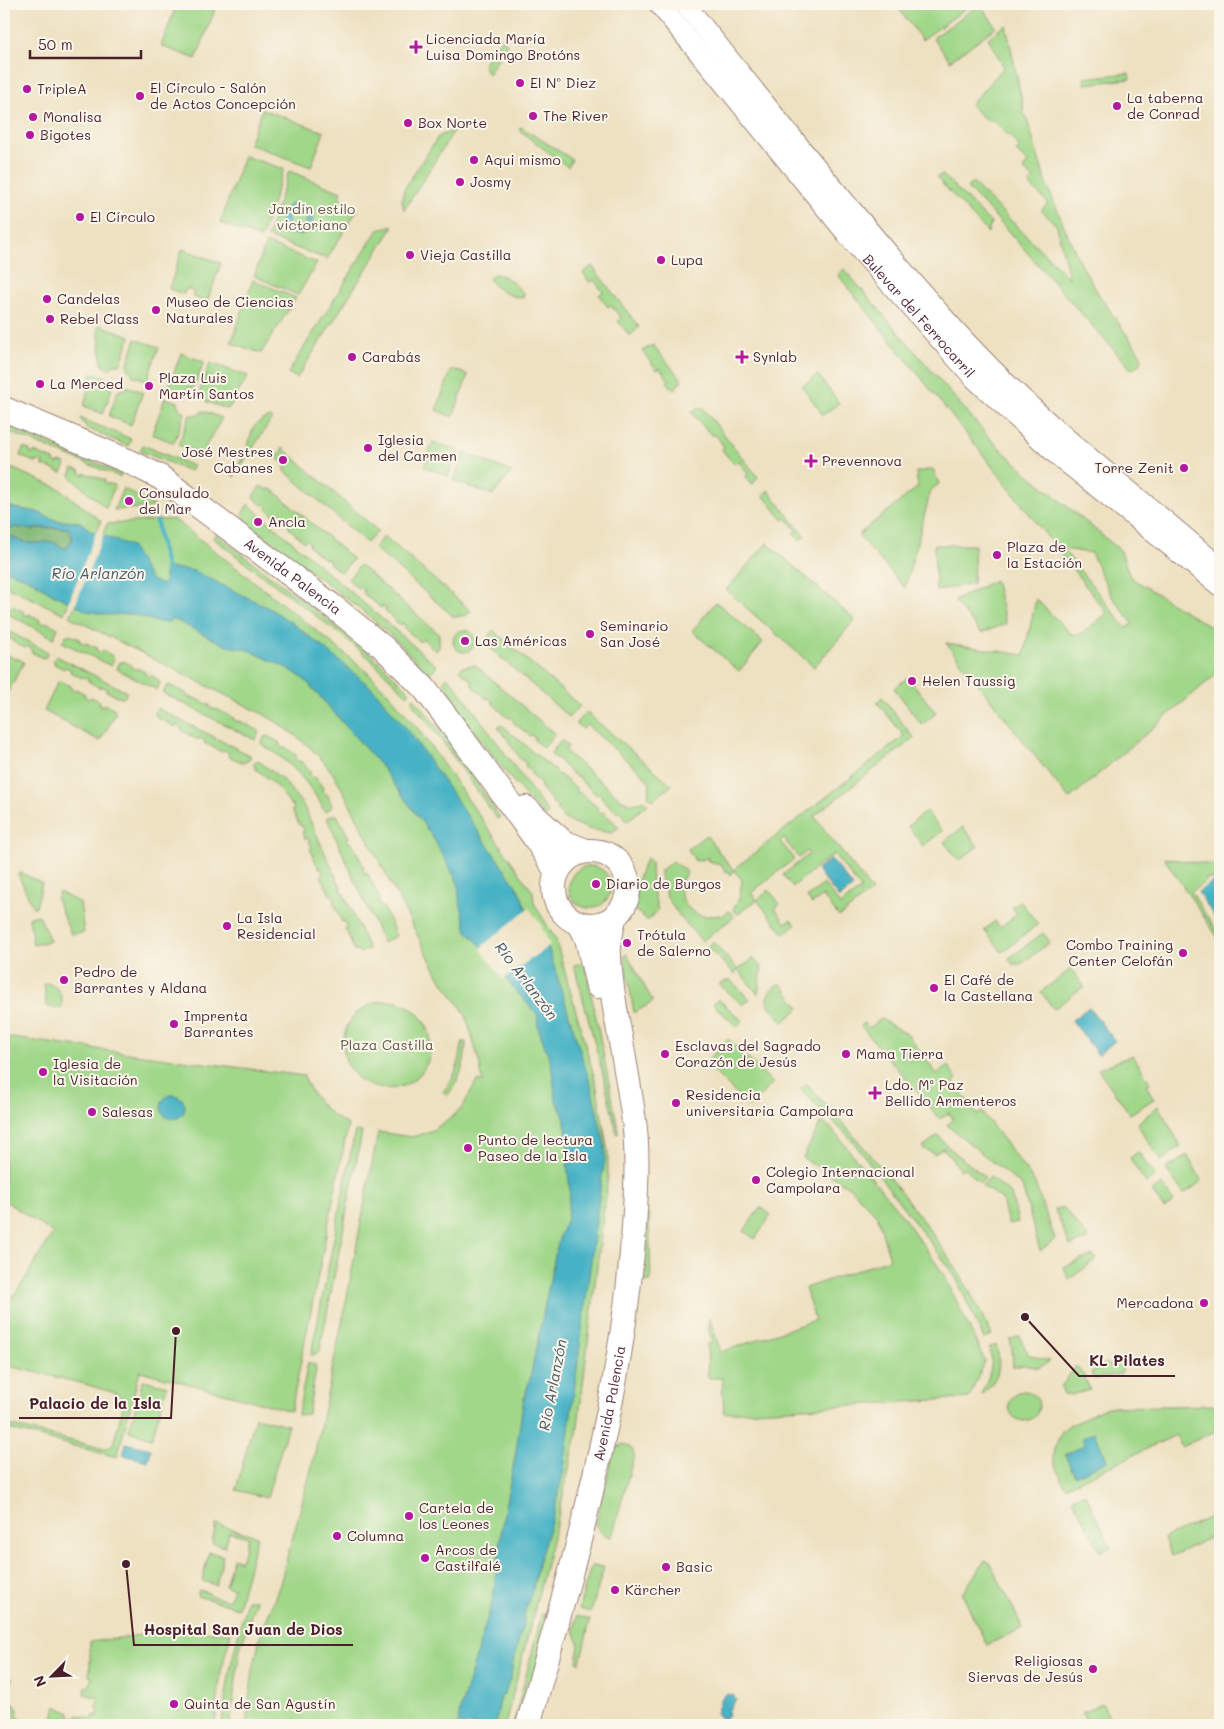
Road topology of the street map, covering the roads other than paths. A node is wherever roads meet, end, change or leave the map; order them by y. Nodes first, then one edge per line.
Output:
1 (659, 4) edge
2 (685, 4) edge
3 (4, 409) edge
4 (1220, 568) edge
5 (1220, 586) edge
6 (487, 774) junction
7 (586, 851) junction
8 (557, 872) junction
9 (614, 918) junction
10 (580, 924) junction
11 (626, 1074) junction
12 (528, 1725) edge

1 - 5 main road, Bulevar del Ferrocarril
2 - 4 main road, Bulevar del Ferrocarril
3 - 6 highway, Avenida Palencia
6 - 7 highway, Avenida Palencia
6 - 8 highway, Avenida Palencia
7 - 8 highway
7 - 9 highway
8 - 10 highway
9 - 10 highway
9 - 11 highway, Avenida Palencia
10 - 11 highway, Avenida Palencia
11 - 12 highway, Avenida Palencia

